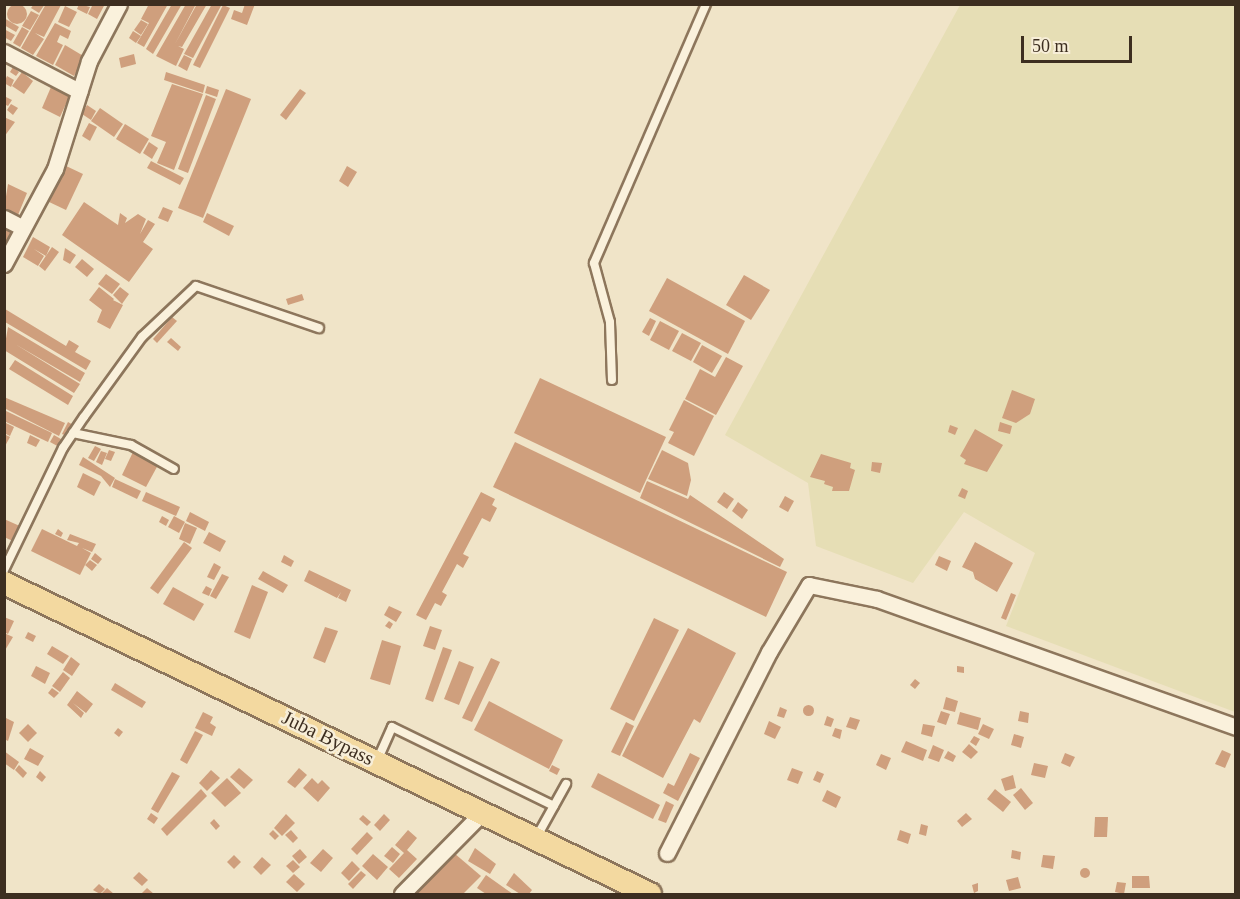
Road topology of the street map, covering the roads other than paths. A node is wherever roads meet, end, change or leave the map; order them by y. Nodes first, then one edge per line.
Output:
1 (119, 4) edge
2 (706, 4) edge
3 (4, 52) edge
4 (79, 91) junction
5 (4, 218) edge
6 (22, 227) junction
7 (4, 264) edge
8 (319, 328) dead end
9 (612, 380) dead end
10 (74, 433) junction
11 (174, 469) dead end
12 (4, 570) edge
13 (4, 583) edge
14 (1236, 727) edge
15 (376, 761) junction
16 (566, 784) dead end
17 (554, 806) junction
18 (483, 812) junction
19 (536, 838) junction
20 (667, 853) dead end
21 (402, 894) edge
22 (650, 894) edge

1 - 4 street
2 - 9 lane
3 - 4 street
4 - 6 street
5 - 6 street
6 - 7 street
8 - 10 lane
10 - 11 lane
10 - 12 lane
13 - 15 main road, Juba Bypass
14 - 20 street
15 - 17 lane
15 - 18 main road, Juba Bypass
16 - 17 lane
17 - 19 lane
18 - 19 main road, Juba Bypass
18 - 21 street
19 - 22 main road, Juba Bypass

